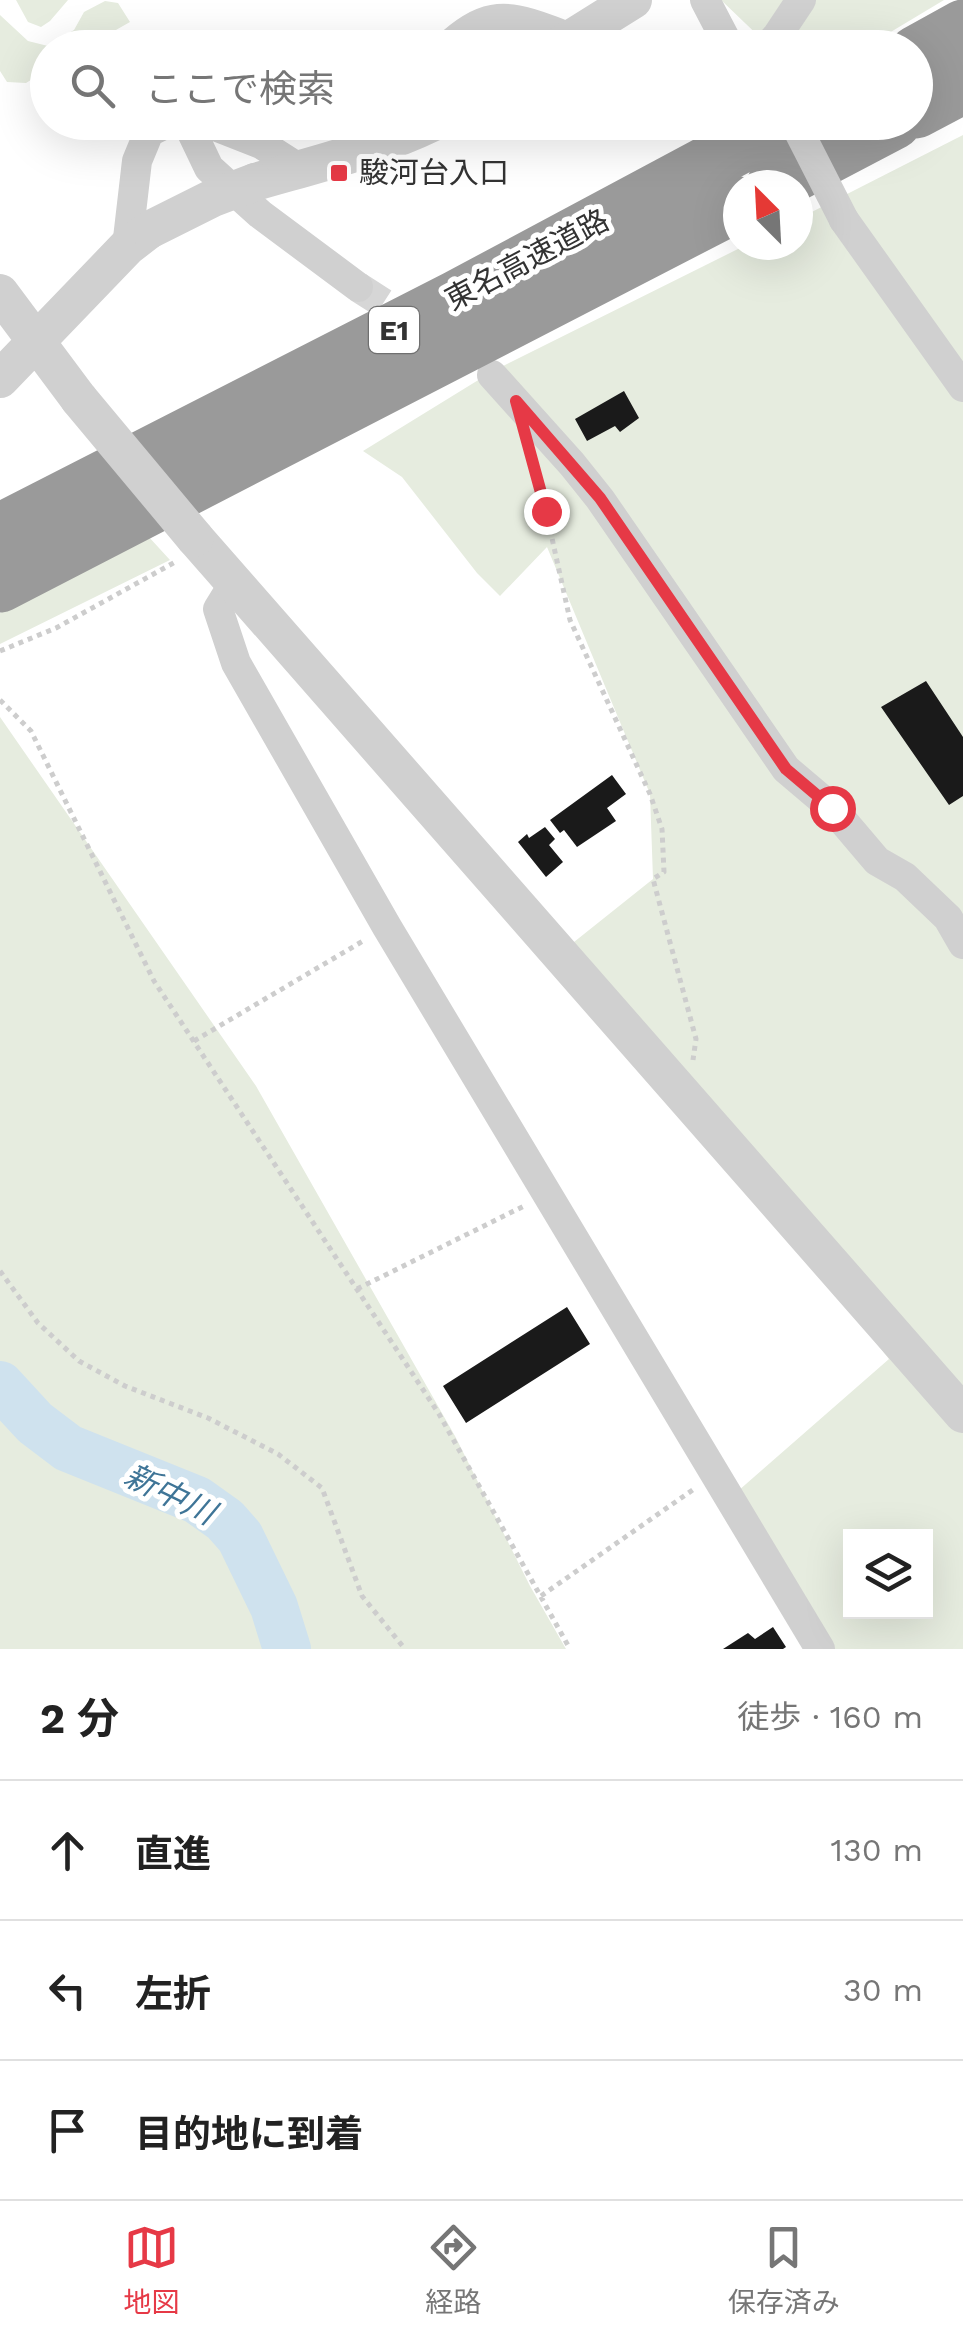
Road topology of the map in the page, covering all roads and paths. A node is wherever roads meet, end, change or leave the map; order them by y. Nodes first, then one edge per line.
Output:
1 (633, 0) edge
2 (704, 0) edge
3 (801, 0) edge
4 (963, 27) edge
5 (468, 30) edge
6 (543, 30) edge
7 (590, 30) edge
8 (720, 30) edge
9 (781, 30) edge
10 (933, 44) edge
11 (963, 86) edge
12 (933, 103) edge
13 (146, 140) edge
14 (196, 140) edge
15 (251, 140) edge
16 (382, 140) edge
17 (751, 140) edge
18 (803, 140) edge
19 (860, 140) edge
20 (300, 169) junction
21 (803, 170) edge
22 (723, 212) edge
23 (138, 239) junction
24 (358, 287) tunnel mouth
25 (0, 294) edge
26 (36, 341) junction
27 (492, 375) dead end
28 (0, 380) edge
29 (963, 386) edge
30 (531, 460) dead end
31 (0, 532) edge
32 (198, 543) junction
33 (234, 583) junction
34 (0, 585) edge
35 (0, 651) edge
36 (0, 700) edge
37 (386, 927) junction
38 (963, 944) edge
39 (194, 1041) junction
40 (680, 1092) junction
41 (548, 1194) junction
42 (0, 1271) edge
43 (357, 1289) junction
44 (963, 1414) edge
45 (716, 1474) junction
46 (541, 1596) junction
47 (405, 1649) edge
48 (570, 1649) edge
49 (820, 1649) edge

1 - 7 street
2 - 8 street
3 - 9 street
4 - 10 highway
5 - 6 street
11 - 12 highway
13 - 23 street
14 - 24 street
15 - 20 street
16 - 20 street
17 - 31 highway, 東名高速道路 / E1
18 - 29 street, bridge
19 - 21 highway
20 - 23 street, bridge
22 - 34 highway, 東名高速道路 / E1
23 - 26 street
25 - 26 street
26 - 28 street
26 - 32 street, bridge
27 - 38 street
30 - 40 path
32 - 33 street
32 - 35 path
33 - 37 street
33 - 40 street
36 - 39 path
37 - 39 path
37 - 41 street
39 - 43 path
40 - 44 street
41 - 43 path
41 - 45 street
42 - 47 path
43 - 46 path
45 - 46 path
45 - 49 street
46 - 48 path

